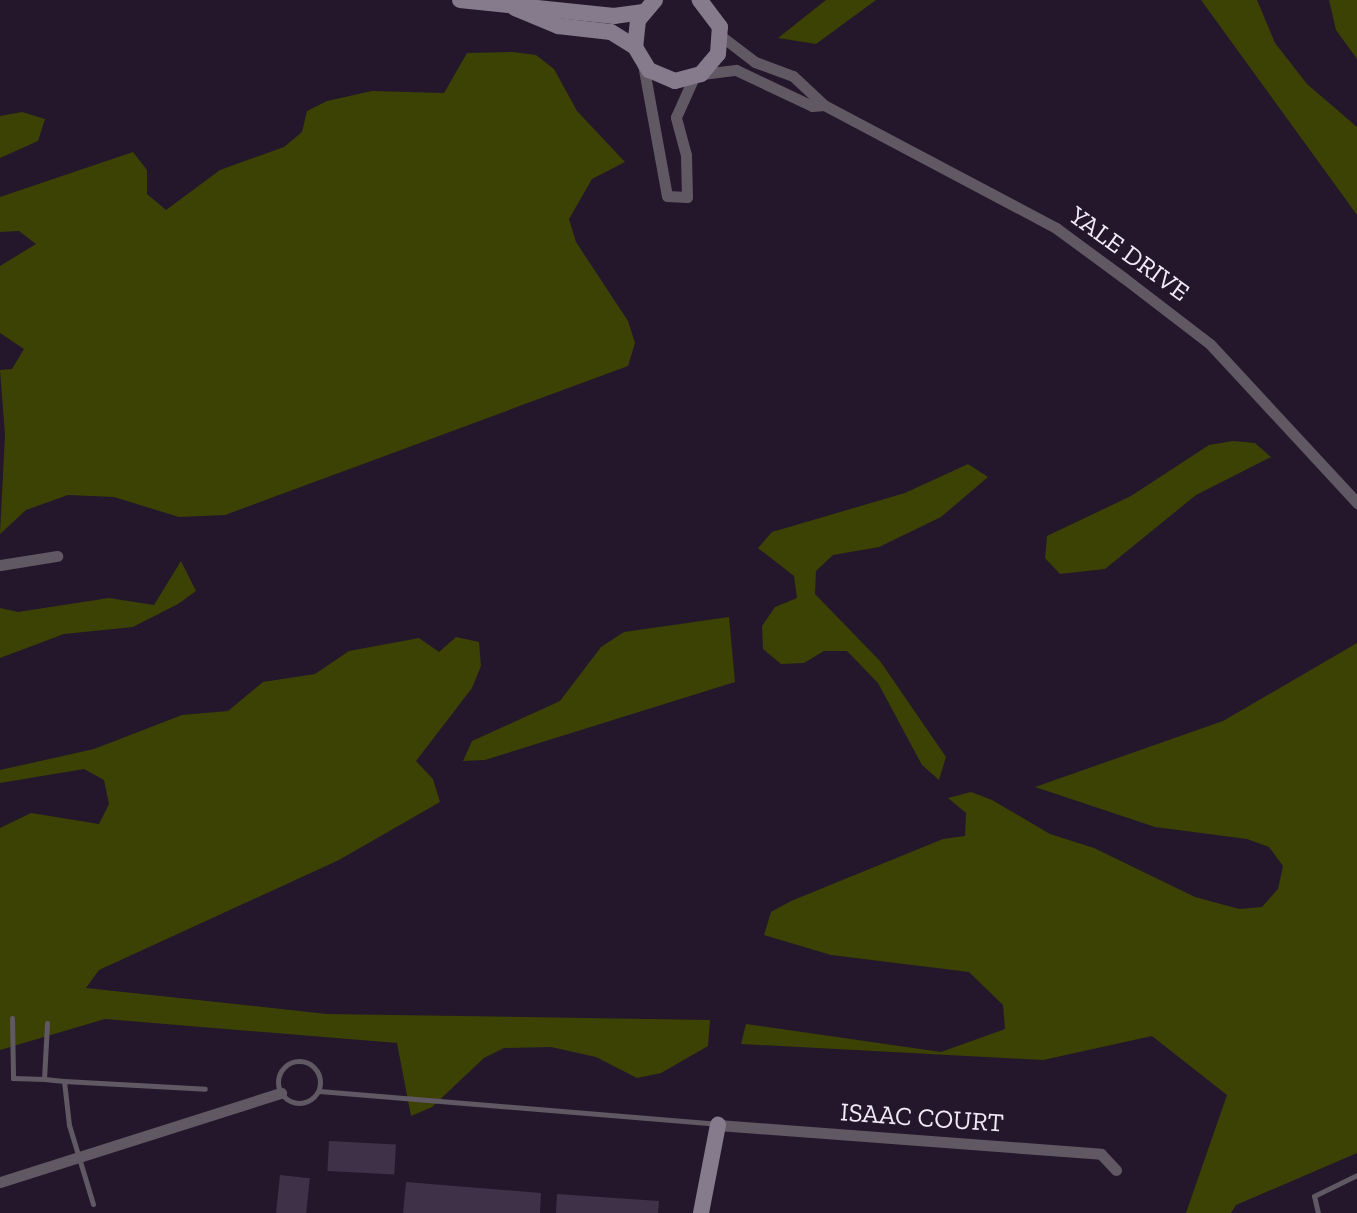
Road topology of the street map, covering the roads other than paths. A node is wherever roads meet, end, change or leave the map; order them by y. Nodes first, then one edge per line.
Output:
1 (460, 0) edge
2 (655, 0) edge
3 (703, 2) edge
4 (515, 8) junction
5 (642, 12) junction
6 (721, 36) junction
7 (635, 47) junction
8 (643, 63) junction
9 (697, 76) junction
10 (824, 105) junction
11 (1357, 503) edge
12 (57, 556) dead end
13 (0, 565) edge
14 (12, 1018) dead end
15 (47, 1023) dead end
16 (44, 1079) junction
17 (64, 1081) junction
18 (205, 1089) dead end
19 (319, 1091) junction
20 (281, 1093) junction
21 (718, 1125) junction
22 (83, 1158) junction
23 (1116, 1170) dead end
24 (1357, 1175) edge
25 (0, 1182) edge
26 (93, 1204) dead end
27 (701, 1213) edge
28 (1318, 1213) edge

1 - 4 street
2 - 5 street
3 - 6 street
4 - 5 street
4 - 7 street
5 - 7 street
6 - 9 street
6 - 10 street, YALE DRIVE
7 - 8 street
8 - 9 street
8 - 9 street
9 - 10 street, YALE DRIVE
10 - 11 street, YALE DRIVE
12 - 13 street
14 - 16 lane
15 - 16 lane
16 - 17 lane
17 - 18 lane
17 - 22 lane
19 - 20 lane
19 - 20 lane
19 - 21 lane
20 - 22 street
21 - 23 street, ISAAC COURT
21 - 27 street
22 - 25 street
22 - 26 lane
24 - 28 lane

